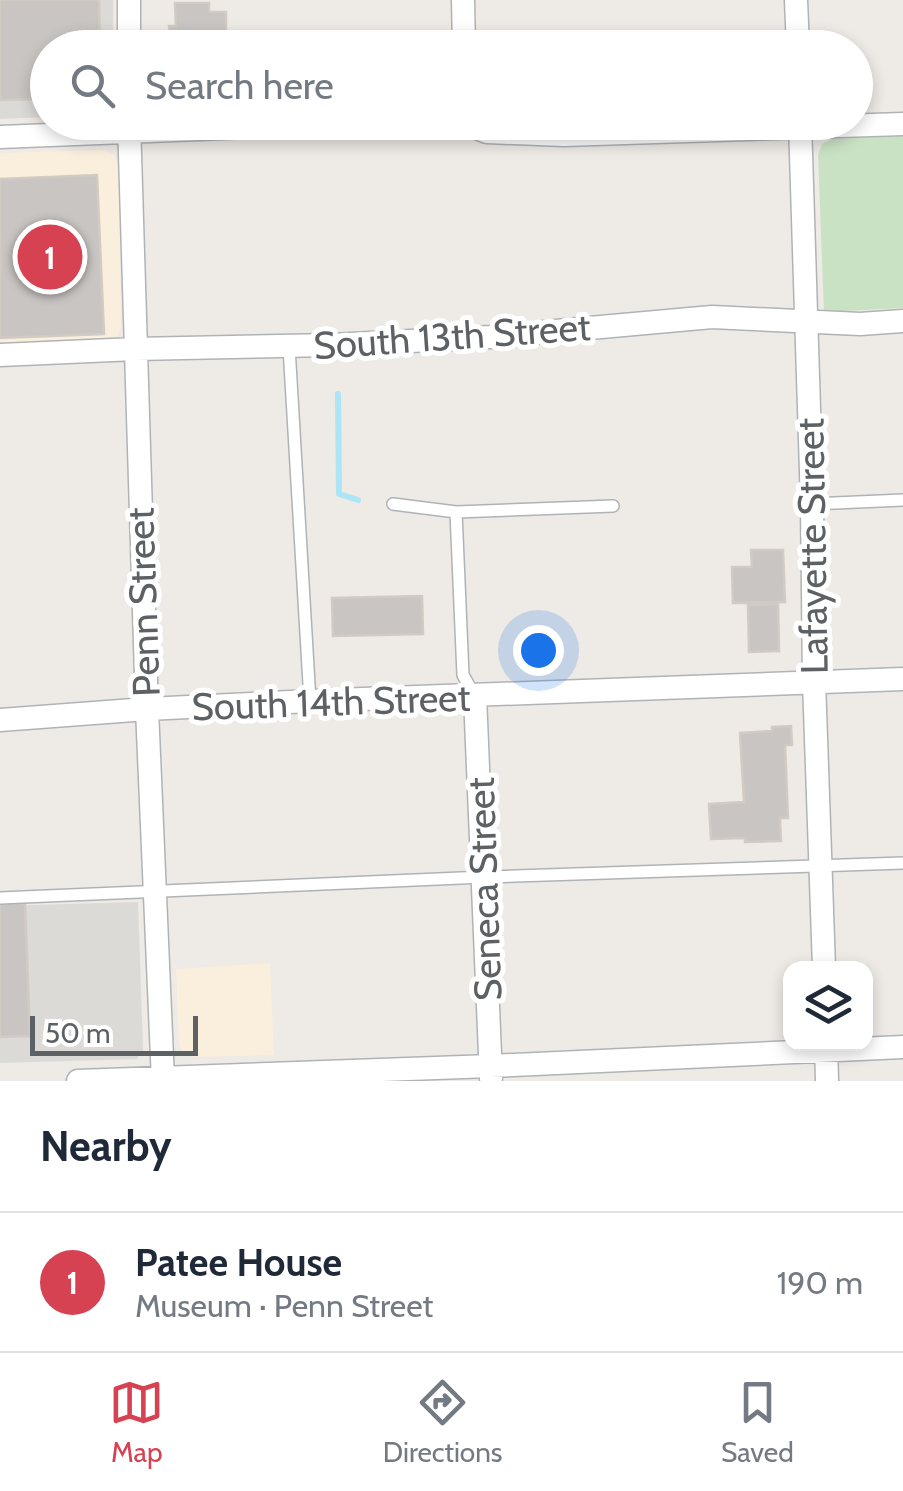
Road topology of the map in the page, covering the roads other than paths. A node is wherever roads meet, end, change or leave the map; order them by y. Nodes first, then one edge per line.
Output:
1 (129, 0) edge
2 (463, 0) edge
3 (796, 0) edge
4 (129, 30) edge
5 (464, 30) edge
6 (797, 30) edge
7 (873, 124) edge
8 (903, 124) edge
9 (30, 134) edge
10 (0, 136) edge
11 (129, 140) edge
12 (801, 140) edge
13 (807, 321) junction
14 (903, 321) edge
15 (290, 346) junction
16 (135, 349) junction
17 (0, 355) edge
18 (903, 500) edge
19 (393, 504) dead end
20 (812, 504) junction
21 (613, 506) dead end
22 (456, 512) junction
23 (903, 679) edge
24 (814, 681) junction
25 (476, 696) junction
26 (310, 701) junction
27 (147, 709) junction
28 (0, 720) edge
29 (903, 863) edge
30 (821, 865) junction
31 (484, 877) junction
32 (155, 893) junction
33 (0, 898) edge
34 (824, 961) edge
35 (873, 1047) edge
36 (903, 1047) edge
37 (783, 1050) edge
38 (826, 1051) edge
39 (491, 1073) edge
40 (163, 1079) edge
41 (78, 1081) edge
42 (827, 1081) edge

1 - 4 street
2 - 5 street
3 - 6 street
7 - 8 street
9 - 10 street
11 - 16 street, Penn Street
12 - 13 street, Lafayette Street
13 - 14 street, South 13th Street
13 - 15 street, South 13th Street
13 - 20 street, Lafayette Street
15 - 16 street, South 13th Street
15 - 26 lane
16 - 17 street, South 13th Street
16 - 27 street, Penn Street
18 - 20 lane
19 - 22 lane
20 - 24 street, Lafayette Street
21 - 22 lane
22 - 25 lane
23 - 24 street, South 14th Street
24 - 25 street, South 14th Street
24 - 30 street, Lafayette Street
25 - 26 street, South 14th Street
25 - 31 street, Seneca Street
26 - 27 street, South 14th Street
27 - 28 street, South 14th Street
27 - 32 street, Penn Street
29 - 30 lane
30 - 31 lane
30 - 34 street, Lafayette Street
31 - 32 lane
31 - 39 street, Seneca Street
32 - 33 lane
32 - 40 street, Penn Street
35 - 36 street
37 - 39 street
38 - 42 street
39 - 40 street
40 - 41 street

